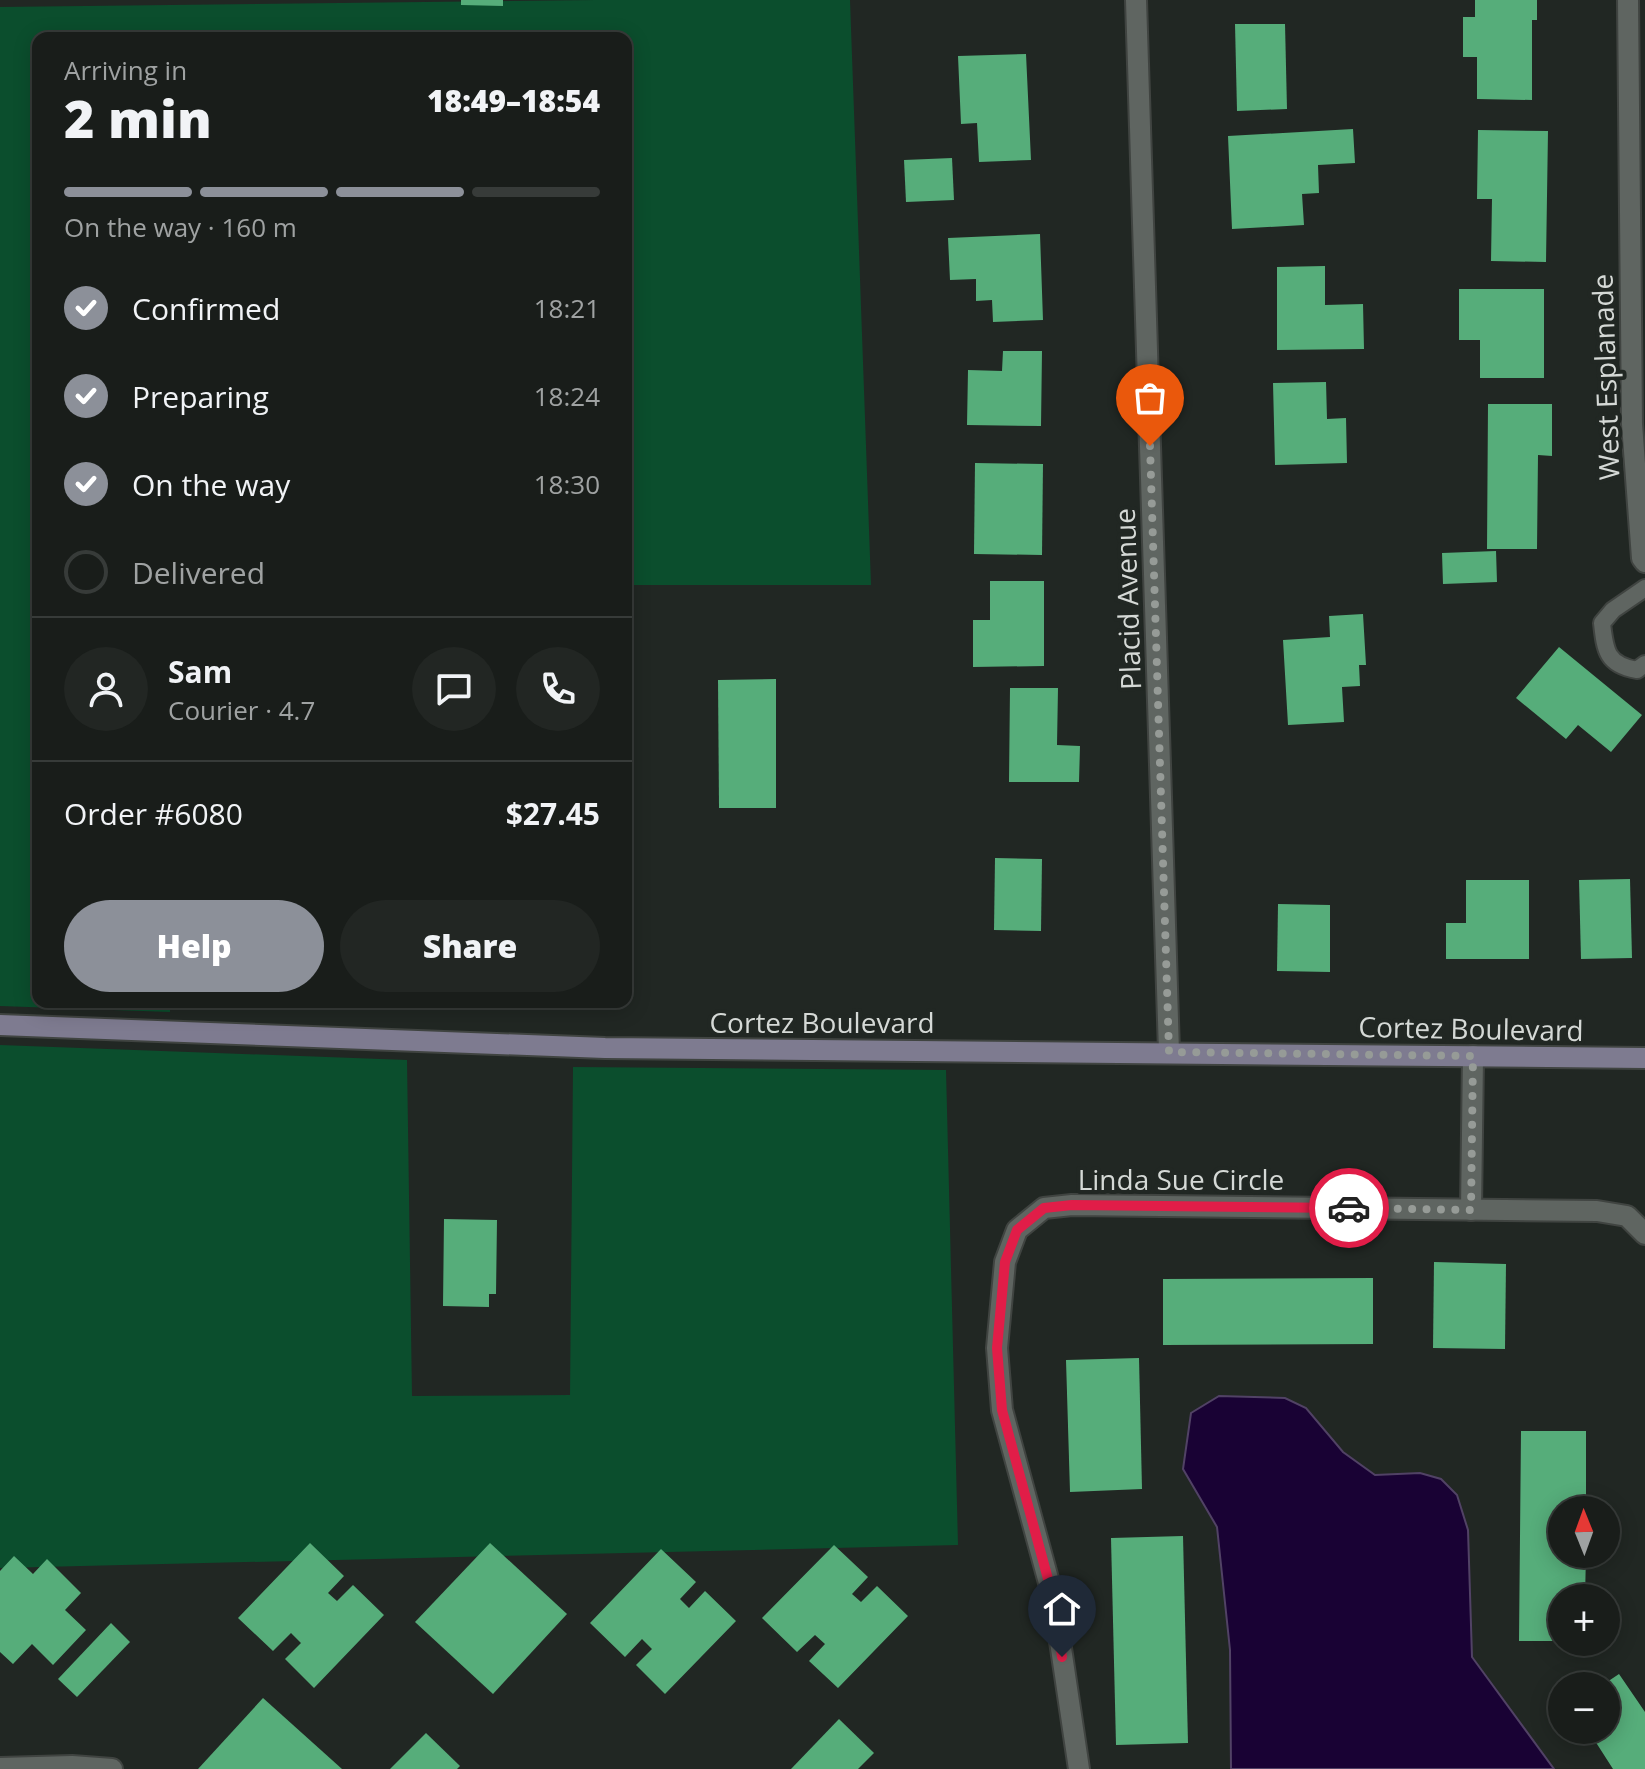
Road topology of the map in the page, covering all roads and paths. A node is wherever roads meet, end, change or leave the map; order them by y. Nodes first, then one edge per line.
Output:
1 (1136, 0) edge
2 (1628, 0) edge
3 (1637, 189) edge
4 (1645, 562) edge
5 (1645, 588) edge
6 (1645, 664) edge
7 (0, 1025) edge
8 (1169, 1052) junction
9 (1473, 1056) junction
10 (1645, 1058) edge
11 (1471, 1210) junction
12 (1645, 1234) edge
13 (0, 1768) edge
14 (112, 1769) edge
15 (1079, 1769) edge

1 - 8 street, Placid Avenue
2 - 3 street, West Esplanade
3 - 4 street, West Esplanade
5 - 6 lane
7 - 8 street, Cortez Boulevard
8 - 9 street, Cortez Boulevard
9 - 10 street, Cortez Boulevard
9 - 11 street
11 - 12 street, Linda Sue Circle
11 - 15 street, Linda Sue Circle
13 - 14 street

